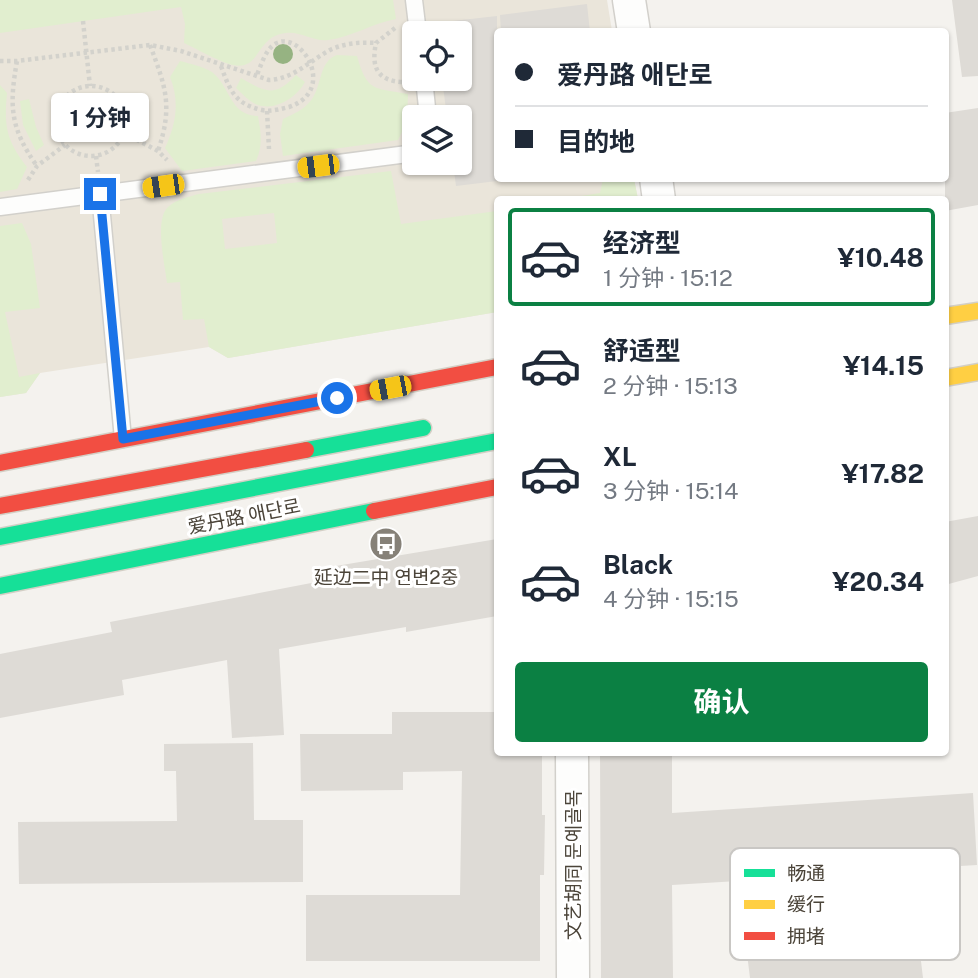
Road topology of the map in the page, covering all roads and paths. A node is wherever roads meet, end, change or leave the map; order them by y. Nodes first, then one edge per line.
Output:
1 (414, 0) edge
2 (629, 0) edge
3 (83, 21) dead end
4 (416, 21) edge
5 (402, 27) edge
6 (633, 28) edge
7 (376, 43) junction
8 (150, 45) junction
9 (86, 52) junction
10 (0, 61) edge
11 (17, 61) junction
12 (311, 63) junction
13 (221, 65) junction
14 (257, 77) junction
15 (402, 80) edge
16 (90, 86) junction
17 (267, 111) junction
18 (124, 133) junction
19 (65, 145) junction
20 (158, 151) junction
21 (402, 155) edge
22 (37, 166) junction
23 (270, 172) junction
24 (184, 183) junction
25 (100, 194) junction
26 (22, 204) junction
27 (0, 207) edge
28 (978, 311) edge
29 (949, 315) edge
30 (494, 369) edge
31 (978, 372) edge
32 (949, 377) edge
33 (443, 425) dead end
34 (123, 439) junction
35 (494, 442) edge
36 (0, 463) edge
37 (494, 488) edge
38 (0, 506) edge
39 (0, 537) edge
40 (0, 586) edge
41 (572, 756) edge
42 (573, 978) edge

1 - 4 lane
2 - 6 street
3 - 9 path
5 - 7 path
7 - 12 path
7 - 15 path
8 - 9 path
8 - 13 path
8 - 20 path
9 - 11 path
9 - 16 path
10 - 11 path
11 - 22 path
12 - 14 path
12 - 14 path
12 - 17 path
13 - 14 path
13 - 17 path
16 - 18 path
16 - 19 path
17 - 23 path
18 - 19 path
18 - 20 path
19 - 22 path
20 - 24 path
21 - 23 lane
22 - 26 path
23 - 24 lane
24 - 25 lane
25 - 26 lane
25 - 34 lane
26 - 27 lane
28 - 29 main road
30 - 34 main road
31 - 32 main road
33 - 38 main road
34 - 36 main road
35 - 39 main road, 爱丹路 애단로
37 - 40 main road, 爱丹路 애단로
41 - 42 street, 文艺胡同 문예골목

